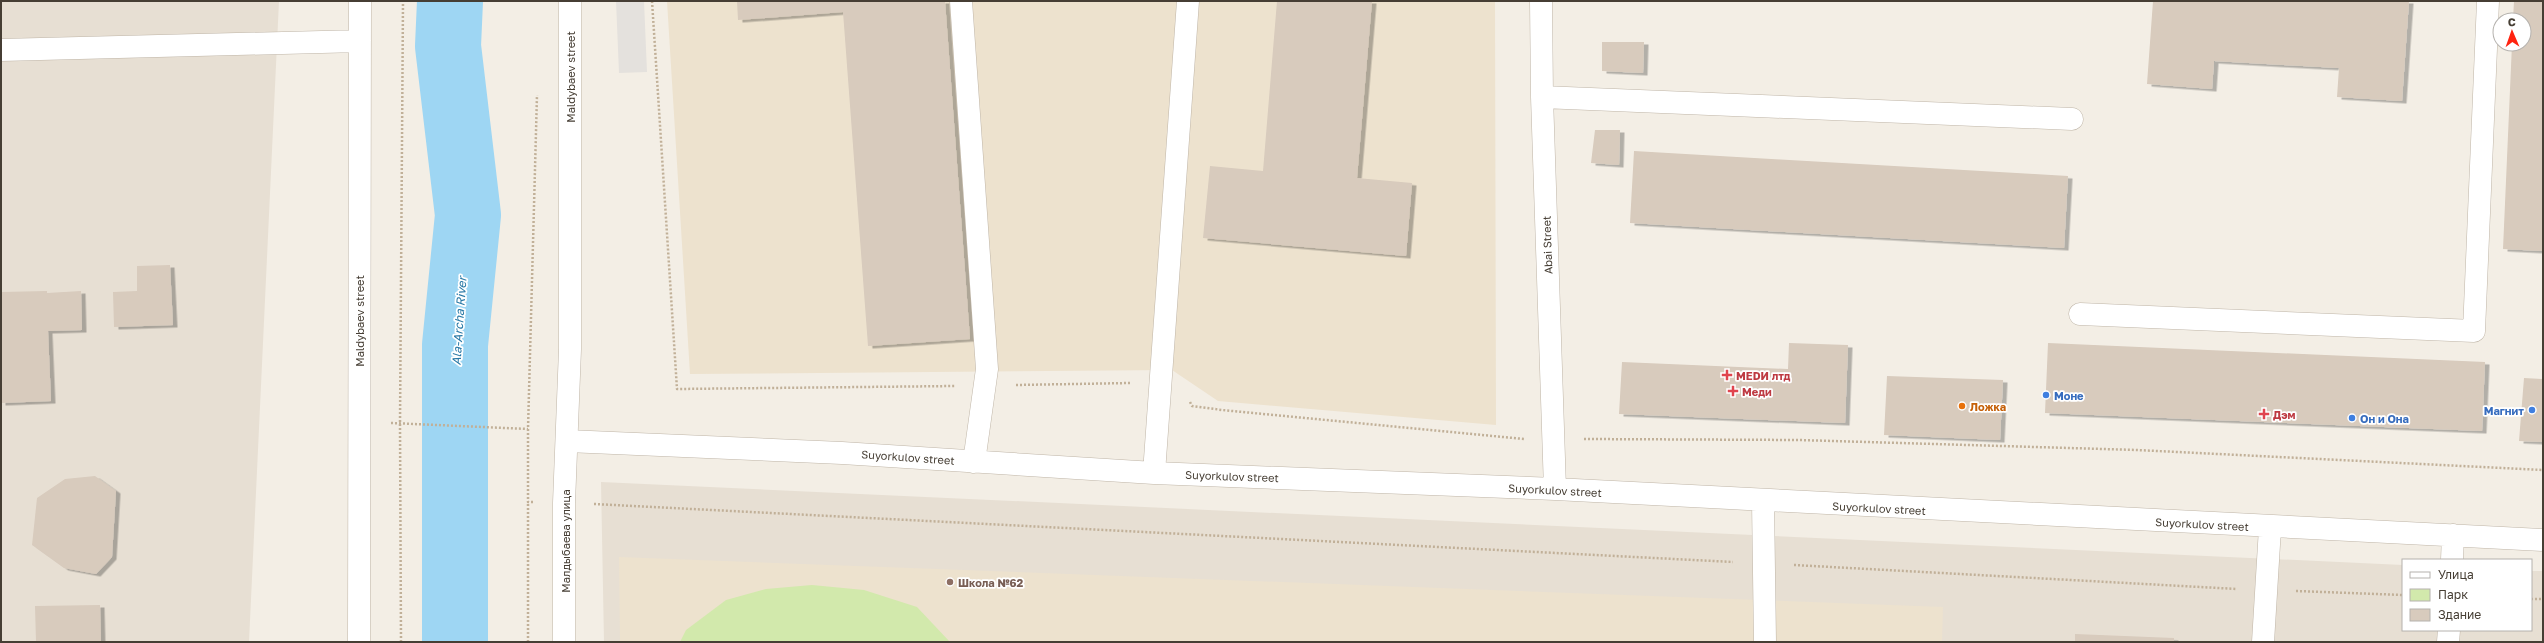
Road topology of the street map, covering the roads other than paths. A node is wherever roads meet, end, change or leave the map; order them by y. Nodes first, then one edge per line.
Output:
1 (360, 1) edge
2 (570, 1) edge
3 (960, 1) edge
4 (1188, 1) edge
5 (1541, 1) edge
6 (2488, 1) edge
7 (360, 41) junction
8 (1, 50) edge
9 (1542, 97) junction
10 (2072, 119) dead end
11 (2080, 314) dead end
12 (567, 440) junction
13 (974, 462) junction
14 (1154, 473) junction
15 (1555, 489) junction
16 (1763, 502) junction
17 (2270, 528) junction
18 (2453, 535) junction
19 (2543, 540) edge
20 (2452, 559) edge
21 (2448, 631) edge
22 (359, 642) edge
23 (564, 642) edge
24 (1765, 642) edge
25 (2263, 642) edge
26 (2448, 642) edge

1 - 7 street, Maldybaev street
2 - 12 street, Maldybaev street
3 - 13 street
4 - 14 street
5 - 9 street, Abai Street
6 - 11 street
7 - 8 street
7 - 22 street, Maldybaev street
9 - 10 street
9 - 15 street, Abai Street
12 - 13 street, Suyorkulov street
12 - 23 street, Малдыбаева улица
13 - 14 street, Suyorkulov street
14 - 15 street, Suyorkulov street
15 - 16 street, Suyorkulov street
16 - 17 street, Suyorkulov street
16 - 24 street
17 - 18 street, Suyorkulov street
17 - 25 street
18 - 19 street, Suyorkulov street
18 - 20 street
21 - 26 street

